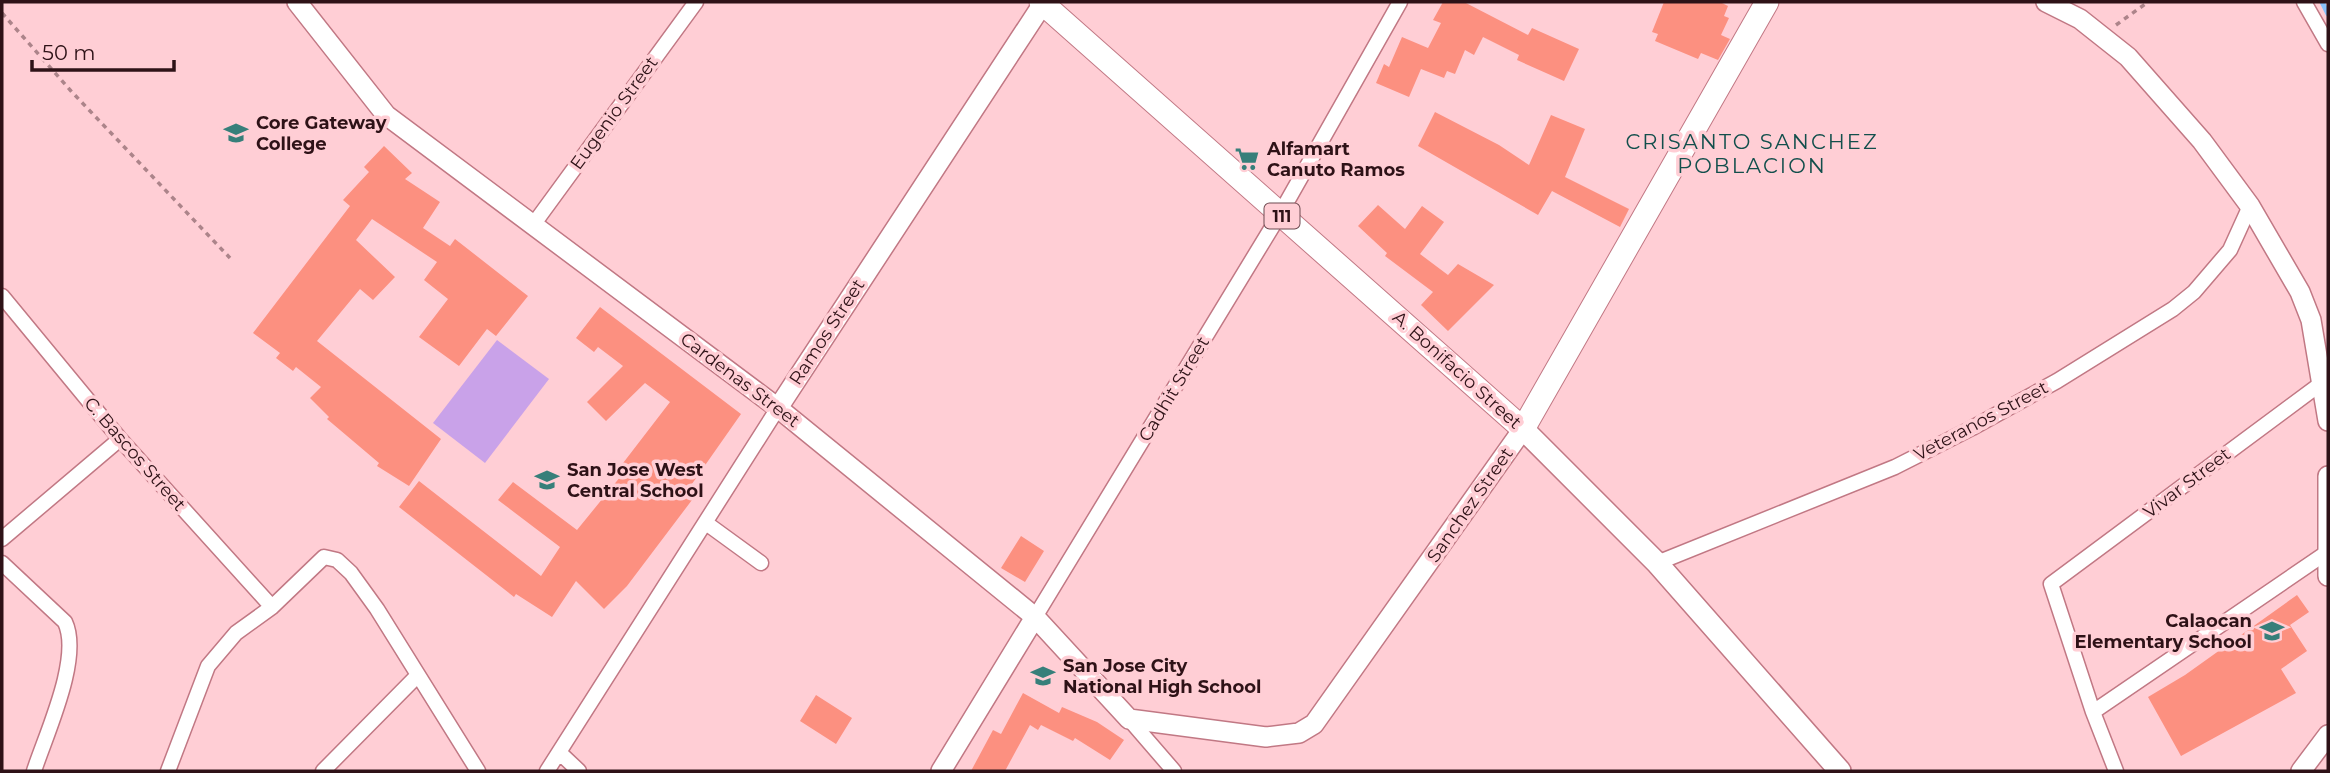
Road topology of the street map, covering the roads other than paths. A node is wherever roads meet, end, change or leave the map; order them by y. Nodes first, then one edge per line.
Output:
1 (297, 2) edge
2 (696, 2) edge
3 (1042, 2) edge
4 (1400, 2) edge
5 (1767, 2) edge
6 (2046, 2) edge
7 (2304, 2) edge
8 (2328, 44) edge
9 (2250, 206) junction
10 (1280, 214) junction
11 (533, 225) junction
12 (2, 296) edge
13 (2323, 382) junction
14 (778, 408) junction
15 (2328, 421) edge
16 (1523, 429) junction
17 (120, 439) junction
18 (2328, 477) edge
19 (706, 523) junction
20 (2, 539) edge
21 (2326, 553) junction
22 (1657, 562) junction
23 (2, 563) edge
24 (761, 563) dead end
25 (2328, 576) edge
26 (272, 607) junction
27 (1035, 617) junction
28 (418, 676) junction
29 (2092, 712) junction
30 (1129, 719) junction
31 (2328, 735) edge
32 (561, 754) junction
33 (34, 771) edge
34 (168, 771) edge
35 (323, 771) edge
36 (478, 771) edge
37 (547, 771) edge
38 (579, 771) edge
39 (942, 771) edge
40 (1174, 771) edge
41 (1840, 771) edge
42 (2116, 771) edge
43 (2301, 771) edge

1 - 11 street, Cardenas Street
2 - 11 street, Eugenio Street
3 - 10 main road, A. Bonifacio Street / 111
3 - 14 street, Ramos Street
4 - 10 street, Cadhit Street
5 - 16 main road, Sanchez Street
6 - 9 street
7 - 8 street
9 - 13 street
9 - 22 street, Veteranos Street
10 - 16 main road, A. Bonifacio Street / 111
10 - 27 street, Cadhit Street
11 - 14 street, Cardenas Street
12 - 17 street, C. Bascos Street
13 - 15 street
13 - 29 street, Vivar Street
14 - 19 street, Ramos Street
14 - 27 street, Cardenas Street
16 - 22 main road, A. Bonifacio Street
16 - 30 street, Sanchez Street
17 - 20 street
17 - 26 street, C. Bascos Street
18 - 21 street
19 - 24 street
19 - 32 street, Ramos Street
21 - 25 street
21 - 29 street
22 - 41 main road, A. Bonifacio Street
23 - 33 street
26 - 28 street
26 - 34 street
27 - 30 street, Cardenas Street
27 - 39 street, Cadhit Street
28 - 35 street
28 - 36 street
29 - 42 street
30 - 40 street, Cardenas Street
31 - 43 street
32 - 37 street, Ramos Street
32 - 38 street

